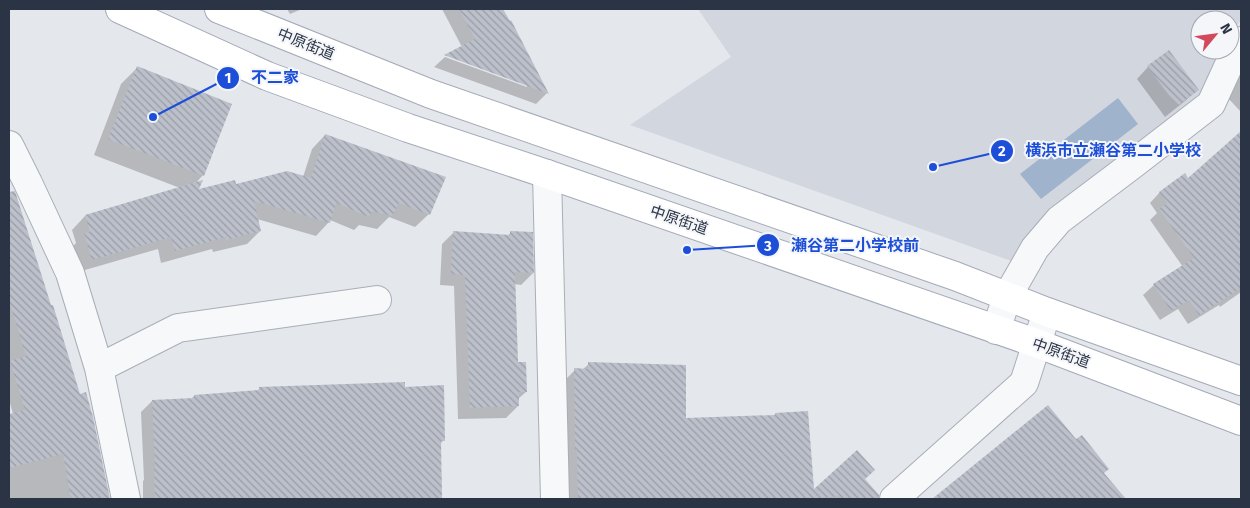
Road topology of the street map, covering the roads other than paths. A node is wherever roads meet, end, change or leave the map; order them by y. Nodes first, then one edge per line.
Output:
1 (120, 9) edge
2 (219, 9) edge
3 (1241, 41) edge
4 (9, 145) edge
5 (547, 174) junction
6 (1007, 297) junction
7 (377, 300) dead end
8 (1046, 312) junction
9 (996, 330) junction
10 (1036, 343) junction
11 (99, 368) junction
12 (1241, 381) edge
13 (1241, 421) edge
14 (126, 499) edge
15 (555, 499) edge
16 (894, 499) edge

1 - 5 main road, 中原街道
2 - 6 main road, 中原街道
3 - 6 street
4 - 11 street
5 - 9 main road, 中原街道
5 - 15 street
6 - 8 main road, 中原街道
6 - 9 street
7 - 11 street
8 - 10 street
8 - 12 main road, 中原街道
9 - 10 main road, 中原街道
10 - 13 main road, 中原街道
10 - 16 street
11 - 14 street

